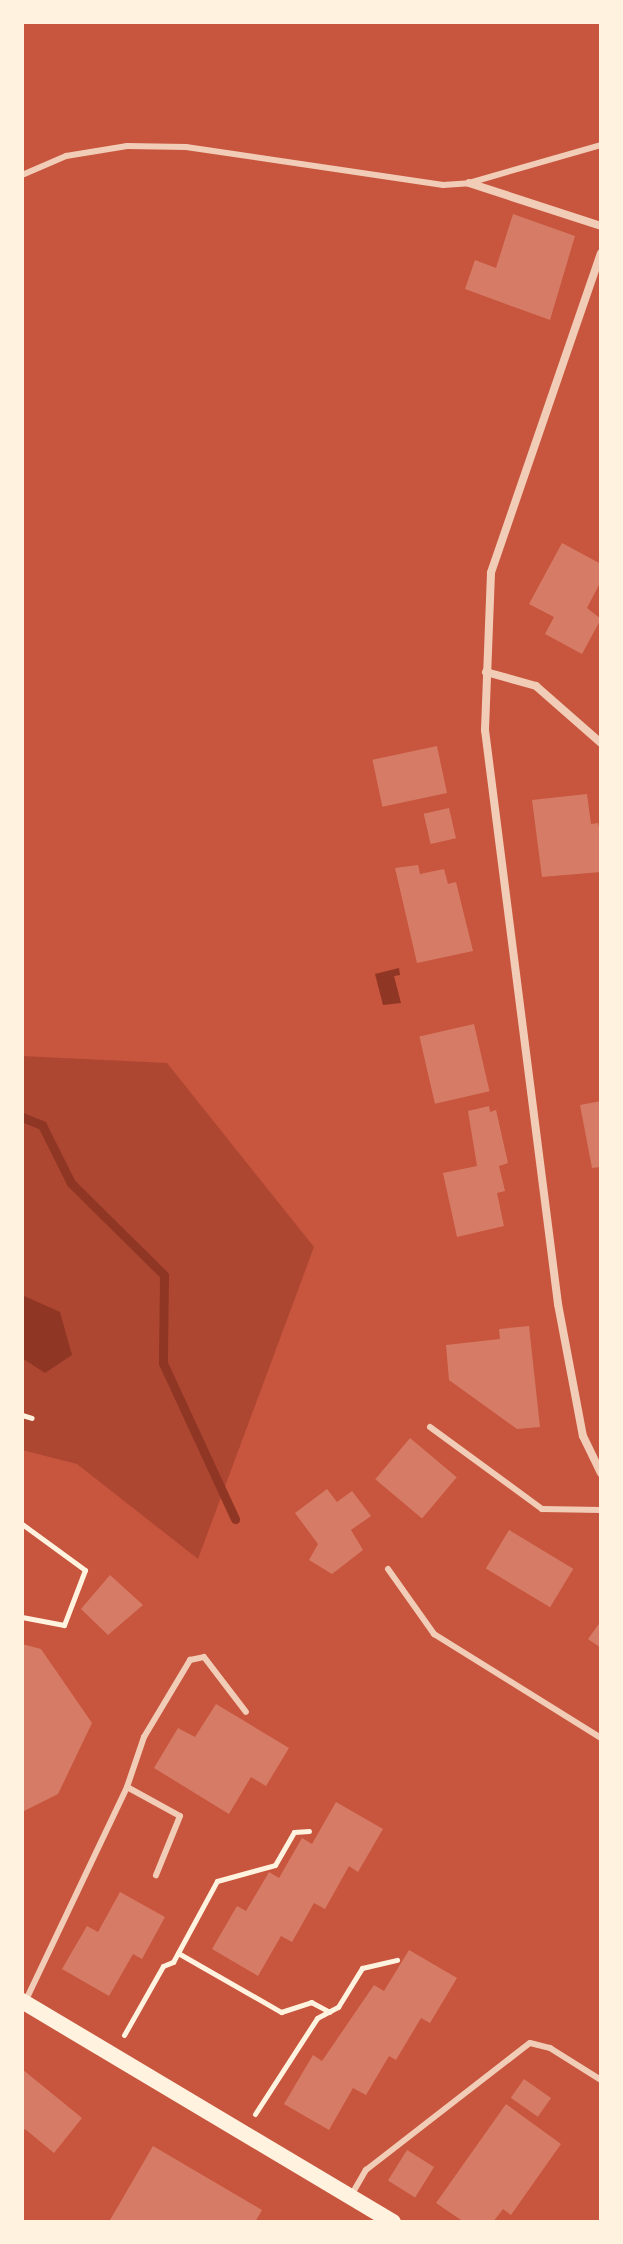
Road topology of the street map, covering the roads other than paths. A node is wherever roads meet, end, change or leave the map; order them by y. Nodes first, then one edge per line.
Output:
1 (601, 145) edge
2 (22, 175) edge
3 (469, 183) junction
4 (601, 226) edge
5 (601, 253) edge
6 (486, 672) junction
7 (601, 743) edge
8 (430, 1427) dead end
9 (601, 1473) edge
10 (601, 1510) edge
11 (388, 1569) dead end
12 (246, 1712) dead end
13 (601, 1738) edge
14 (127, 1787) junction
15 (156, 1875) dead end
16 (23, 2002) edge
17 (601, 2080) edge
18 (350, 2197) junction
19 (393, 2222) edge

1 - 3 lane
2 - 3 lane
3 - 4 street
5 - 6 street
6 - 7 street
6 - 9 street
8 - 10 lane
11 - 13 lane
12 - 14 lane
14 - 15 lane
14 - 16 lane
16 - 18 main road
17 - 18 lane
18 - 19 main road

